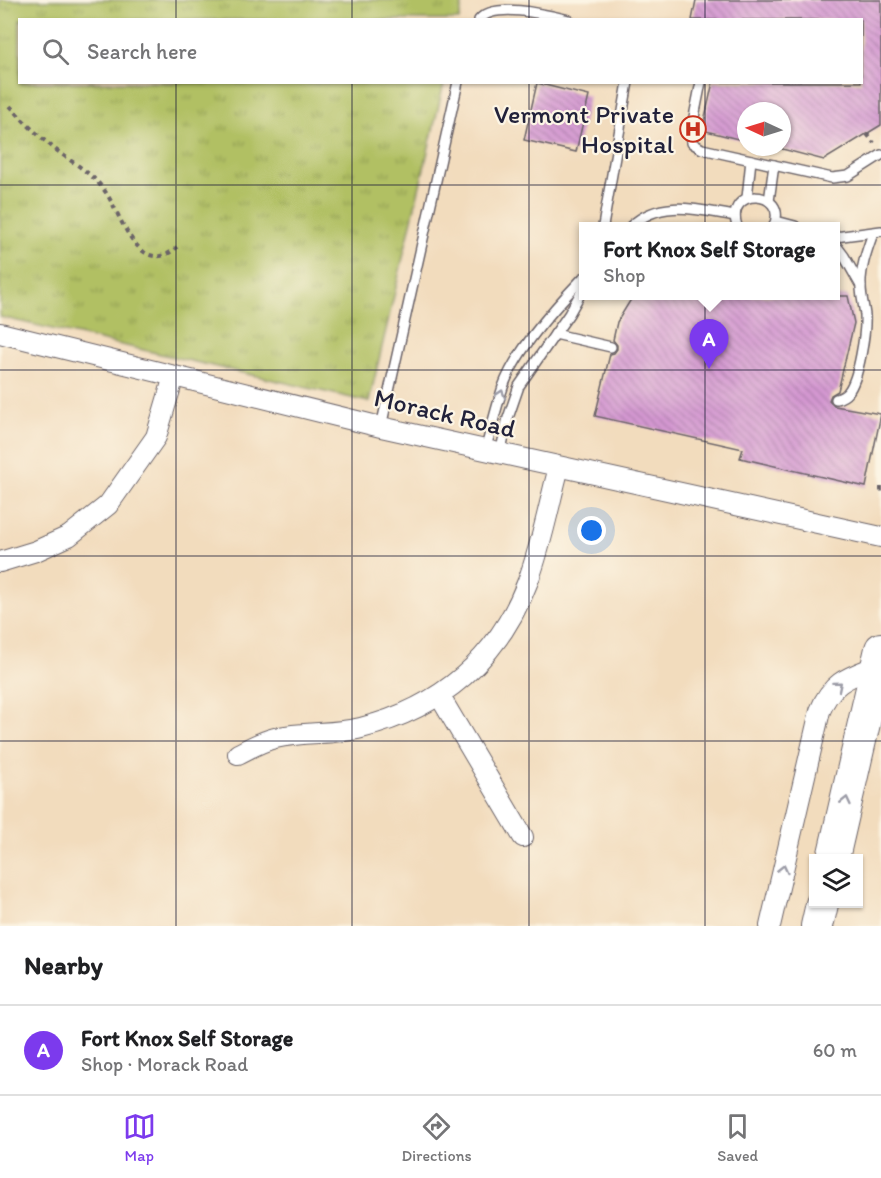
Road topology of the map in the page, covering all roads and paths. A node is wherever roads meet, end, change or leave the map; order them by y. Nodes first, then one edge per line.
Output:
1 (480, 18) edge
2 (560, 18) edge
3 (458, 84) edge
4 (628, 84) edge
5 (701, 84) edge
6 (697, 103) junction
7 (708, 105) dead end
8 (10, 106) dead end
9 (881, 155) edge
10 (751, 160) junction
11 (774, 165) junction
12 (747, 198) junction
13 (769, 201) junction
14 (735, 216) junction
15 (604, 222) edge
16 (635, 222) edge
17 (736, 222) edge
18 (775, 222) edge
19 (877, 232) edge
20 (840, 236) edge
21 (177, 247) dead end
22 (840, 251) edge
23 (579, 282) edge
24 (861, 286) junction
25 (579, 296) edge
26 (0, 333) edge
27 (555, 334) junction
28 (611, 347) dead end
29 (174, 376) junction
30 (836, 399) dead end
31 (381, 427) junction
32 (493, 452) junction
33 (559, 466) junction
34 (881, 487) edge
35 (881, 494) edge
36 (881, 537) edge
37 (0, 562) edge
38 (879, 657) edge
39 (440, 695) junction
40 (238, 754) dead end
41 (523, 837) dead end
42 (833, 854) edge
43 (821, 908) edge
44 (770, 926) edge
45 (817, 926) edge

1 - 2 lane
3 - 31 lane
4 - 15 lane
5 - 6 lane
6 - 7 lane
6 - 10 lane
8 - 21 path
9 - 11 lane
10 - 11 lane
10 - 12 lane
11 - 13 lane
12 - 13 lane
12 - 14 lane
13 - 18 lane
14 - 16 lane
14 - 17 lane
19 - 20 lane
19 - 24 lane
22 - 24 lane
32 -> 23 lane
24 - 30 lane
25 - 27 lane
26 - 29 street, Morack Road
27 - 28 lane
27 - 32 lane
29 - 31 street, Morack Road
29 - 37 street
31 - 32 street, Morack Road
32 - 33 street, Morack Road
33 - 36 street, Morack Road
33 - 39 street
34 - 35 path
42 -> 38 highway
44 -> 38 street
39 - 40 street
39 - 41 street
43 - 45 highway

